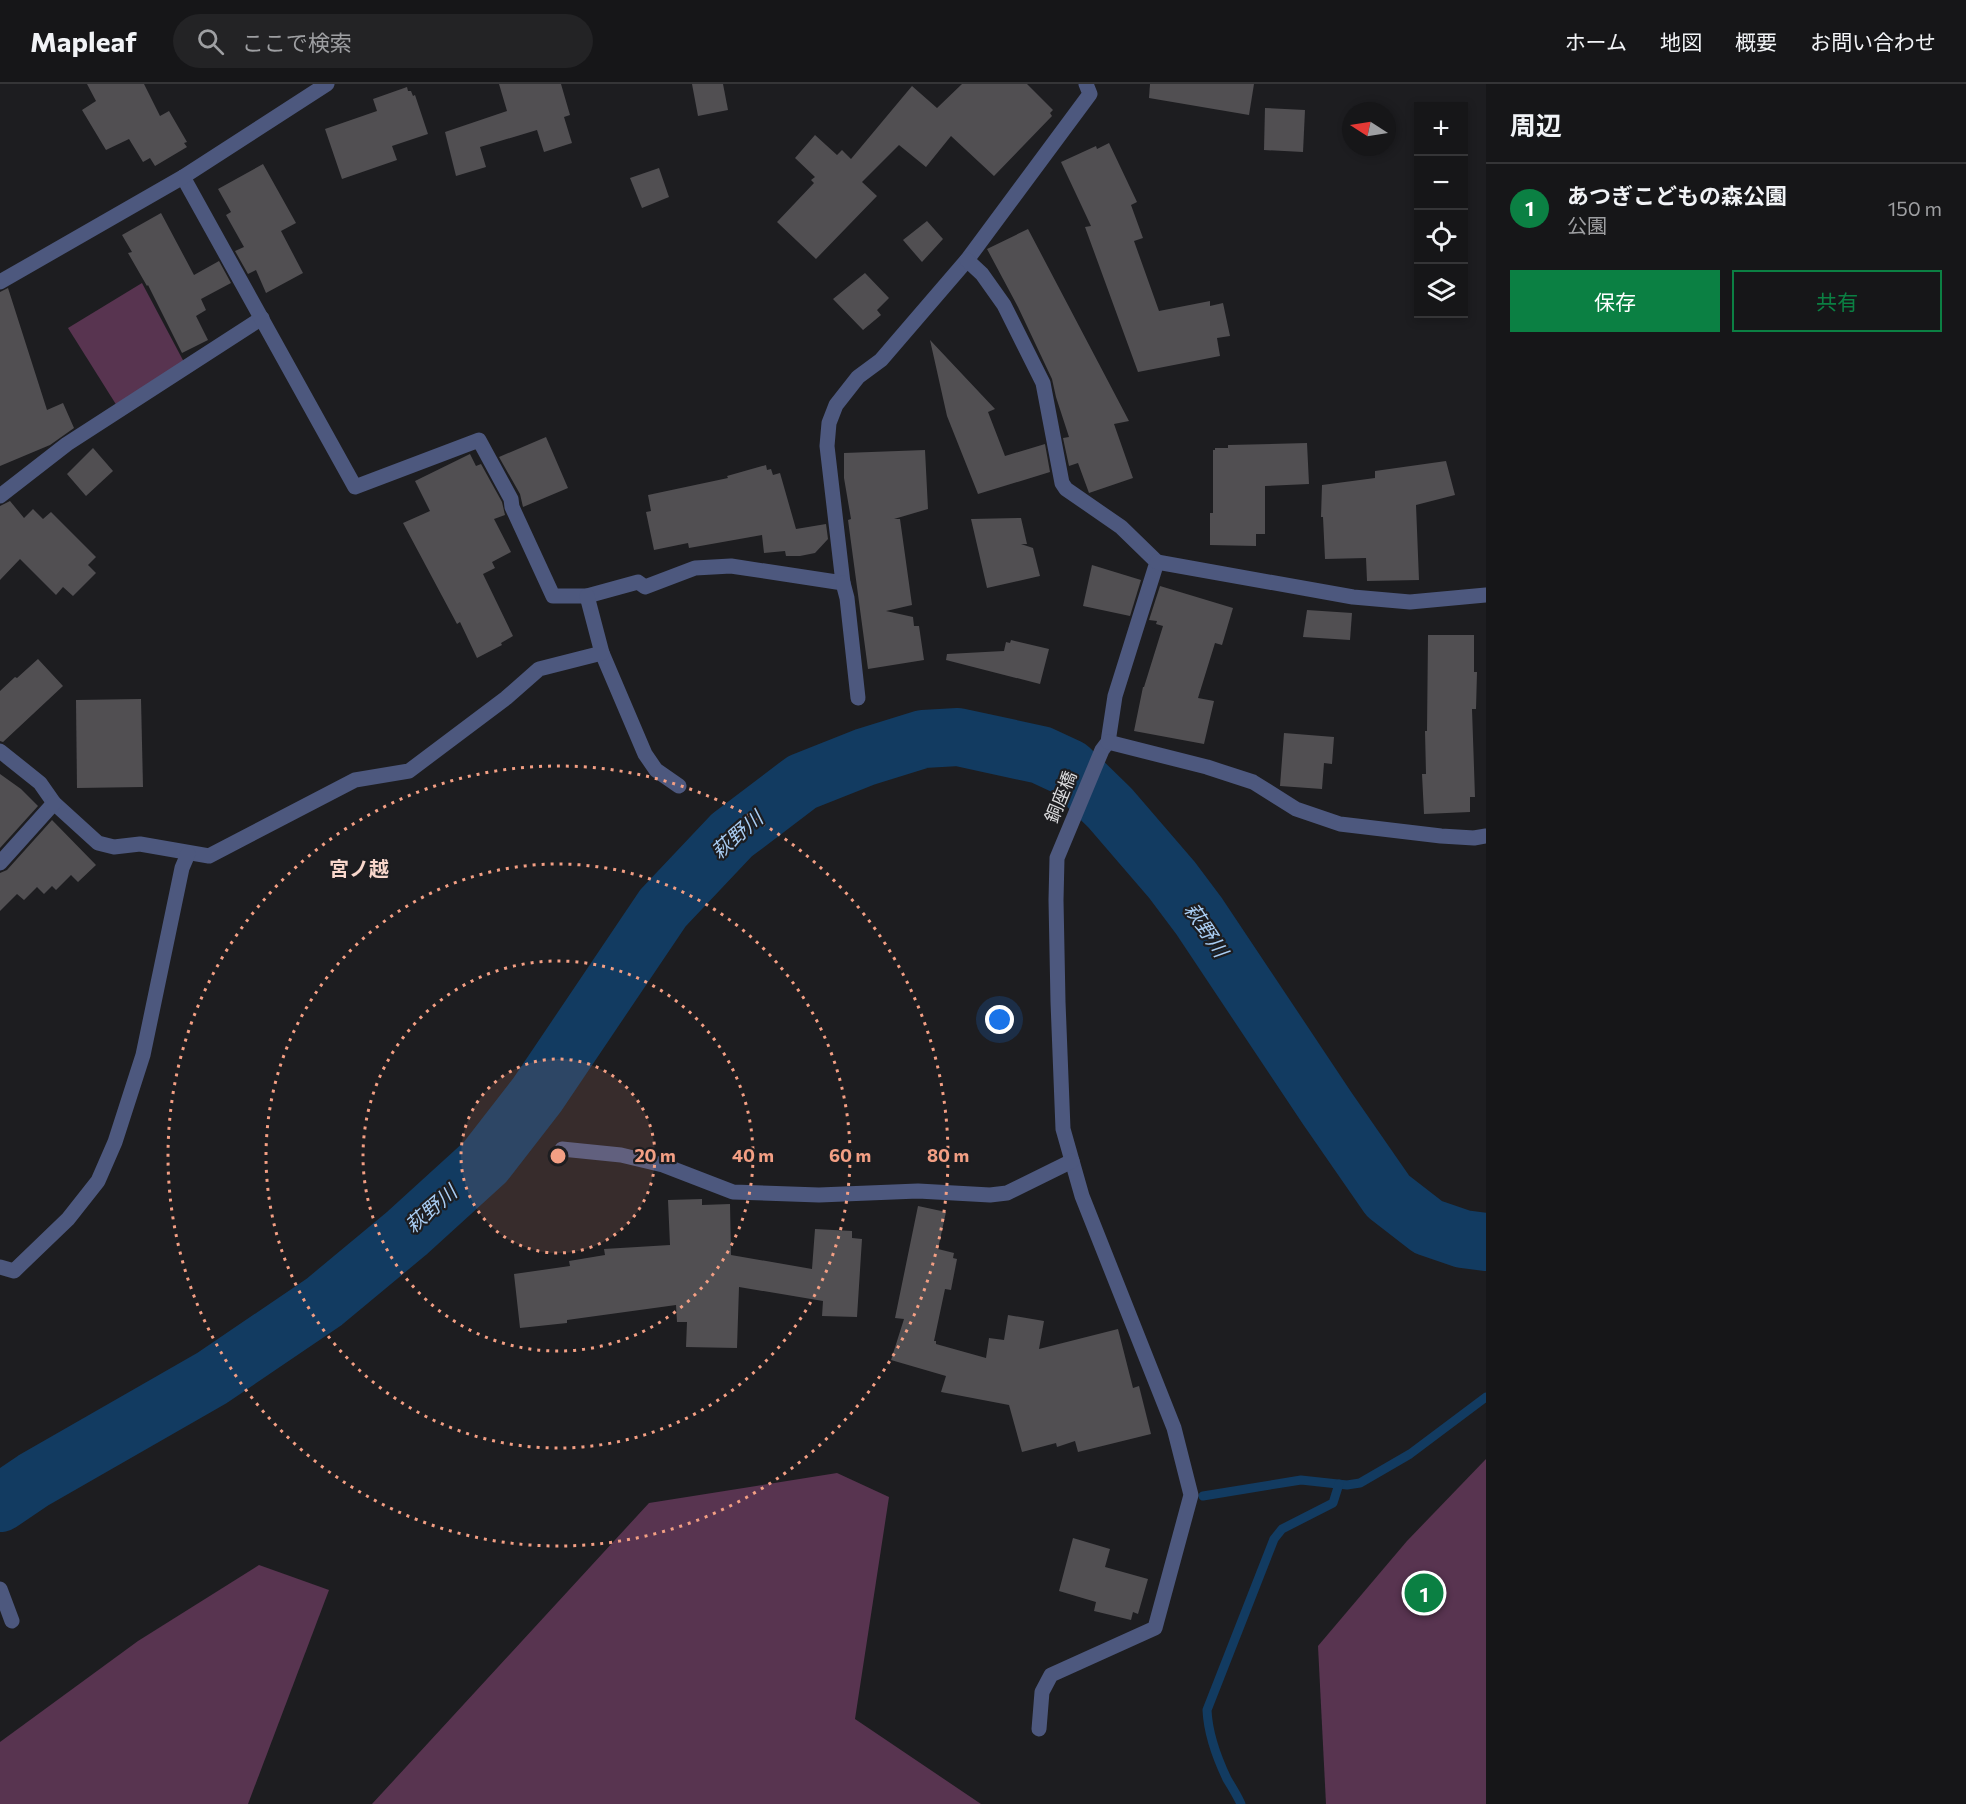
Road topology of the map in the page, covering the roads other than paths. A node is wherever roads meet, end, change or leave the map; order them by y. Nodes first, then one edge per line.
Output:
1 (327, 84) edge
2 (1086, 84) edge
3 (183, 177) junction
4 (967, 260) junction
5 (0, 282) edge
6 (262, 318) junction
7 (0, 496) edge
8 (1157, 562) junction
9 (843, 583) junction
10 (1486, 595) edge
11 (587, 596) junction
12 (602, 653) junction
13 (858, 698) dead end
14 (1105, 746) junction
15 (0, 751) edge
16 (679, 786) dead end
17 (54, 803) junction
18 (1486, 836) edge
19 (188, 854) junction
20 (0, 862) edge
21 (562, 1149) dead end
22 (1072, 1161) junction
23 (0, 1267) edge
24 (0, 1589) edge
25 (12, 1621) dead end
26 (1039, 1729) dead end

1 - 3 street
2 - 4 street
3 - 5 street
3 - 6 street
4 - 8 street
4 - 9 street
6 - 7 street
6 - 11 street
8 - 10 street
8 - 14 street, 銅座橋
9 - 11 street
9 - 13 street
11 - 12 street
12 - 16 street
12 - 19 street
14 - 18 street
14 - 22 street, 銅座橋
15 - 17 street
17 - 19 street
17 - 20 street
19 - 23 street
21 - 22 street
22 - 26 street
24 - 25 street

